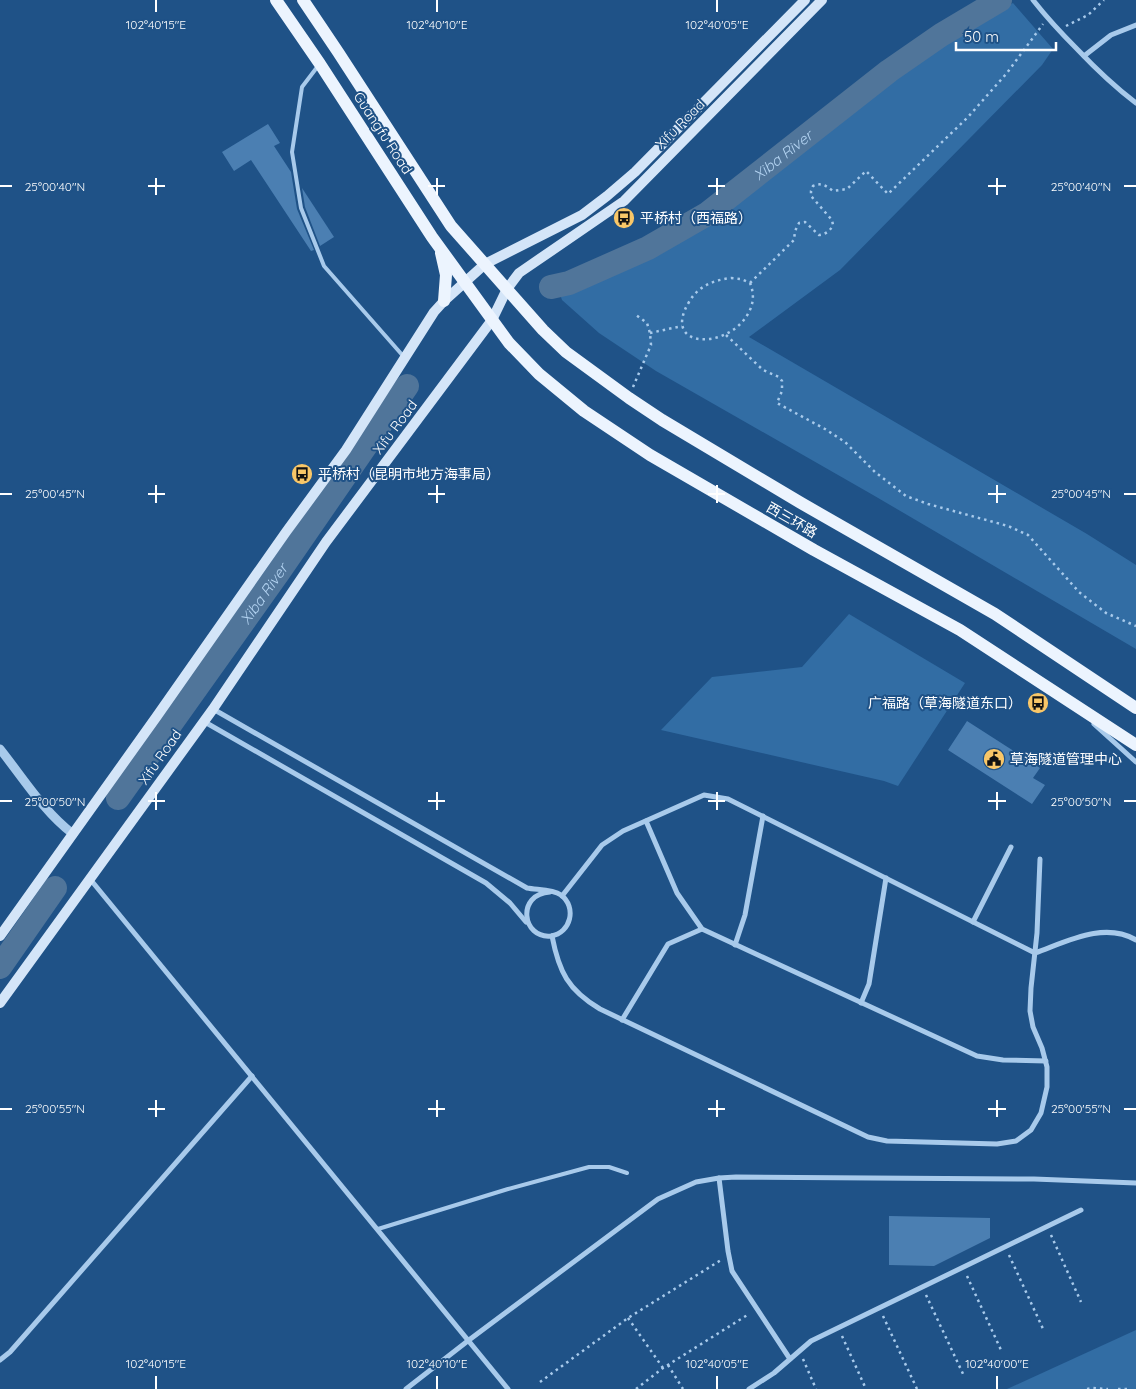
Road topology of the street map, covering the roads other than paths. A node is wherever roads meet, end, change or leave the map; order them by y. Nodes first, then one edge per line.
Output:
1 (276, 0) edge
2 (302, 0) edge
3 (805, 0) edge
4 (822, 0) edge
5 (1033, 0) edge
6 (1136, 25) edge
7 (1084, 56) junction
8 (320, 64) junction
9 (1136, 103) edge
10 (440, 248) junction
11 (485, 264) junction
12 (465, 282) junction
13 (507, 289) junction
14 (444, 301) junction
15 (492, 320) junction
16 (404, 358) junction
17 (1072, 703) junction
18 (1136, 708) edge
19 (213, 709) junction
20 (203, 721) junction
21 (1136, 745) edge
22 (0, 749) edge
23 (1136, 762) edge
24 (763, 816) junction
25 (646, 821) junction
26 (73, 834) junction
27 (1011, 847) dead end
28 (1040, 859) dead end
29 (886, 878) junction
30 (90, 879) junction
31 (550, 892) junction
32 (562, 896) junction
33 (972, 922) junction
34 (531, 927) junction
35 (702, 929) junction
36 (0, 936) edge
37 (552, 936) junction
38 (1136, 940) edge
39 (735, 945) junction
40 (1035, 953) junction
41 (0, 1003) edge
42 (861, 1003) junction
43 (622, 1020) junction
44 (1046, 1061) junction
45 (252, 1076) junction
46 (627, 1173) dead end
47 (719, 1178) junction
48 (1136, 1183) edge
49 (1081, 1210) dead end
50 (378, 1229) junction
51 (469, 1340) junction
52 (790, 1358) junction
53 (0, 1360) edge
54 (406, 1389) edge
55 (508, 1389) edge
56 (749, 1389) edge

1 - 8 main road, Guangfu Road
2 - 11 main road, Guangfu Road
3 - 11 main road, Xifu Road
4 - 13 main road, Xifu Road
5 - 7 street
6 - 7 street
7 - 9 street
8 - 10 main road, Guangfu Road
8 - 16 lane
10 - 12 main road, Guangfu Road
10 - 14 main road
11 - 12 main road, Xifu Road
11 - 13 main road, Guangfu Road
12 - 14 main road, Xifu Road
12 - 15 main road, 西三环路
13 - 15 main road, Xifu Road
13 - 18 main road, 西三环路
14 - 16 main road, Xifu Road
15 - 17 main road, 西三环路
15 - 19 main road, Xifu Road
16 - 26 main road, Xifu Road
17 - 21 main road, 西三环路
17 - 23 street
19 - 20 main road, Xifu Road
19 - 31 street
20 - 30 main road, Xifu Road
20 - 34 street
22 - 26 street
24 - 25 street
24 - 29 street
24 - 39 street
25 - 32 street
25 - 35 street
26 - 36 main road, Xifu Road
27 - 33 street
28 - 40 street
29 - 33 street
29 - 42 street
30 - 41 main road, Xifu Road
30 - 45 street
31 - 32 street
31 - 34 street
32 - 37 street
33 - 40 street
34 - 37 street
35 - 39 street
35 - 43 street
37 - 43 street
38 - 40 street
39 - 42 street
40 - 44 street
42 - 44 street
43 - 44 street
45 - 50 street
45 - 53 street
46 - 50 lane
47 - 48 street
47 - 51 street
47 - 52 street
49 - 52 street
50 - 51 street
51 - 54 street
51 - 55 street
52 - 56 street

